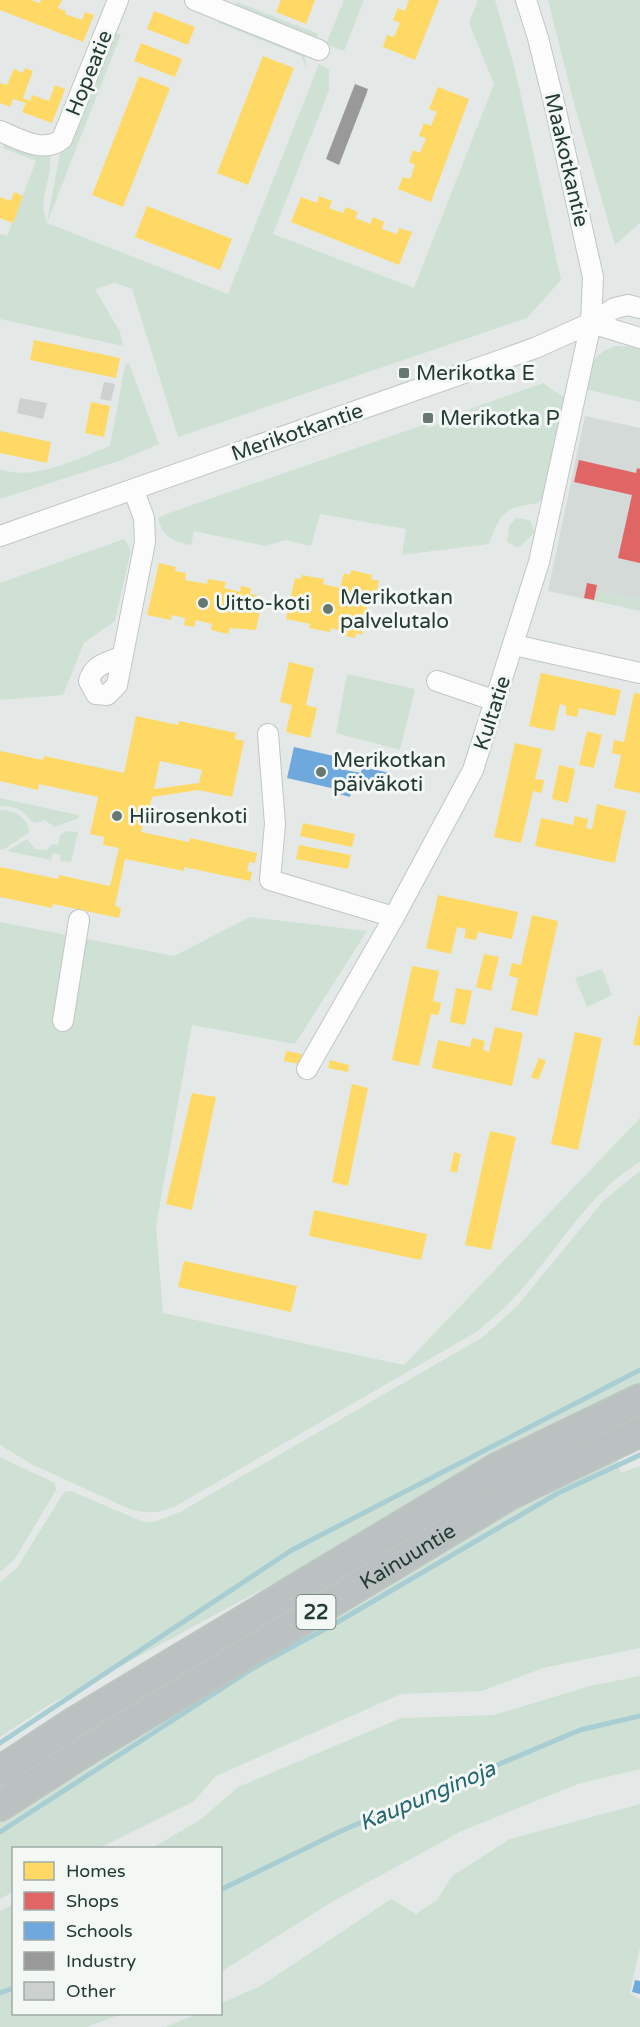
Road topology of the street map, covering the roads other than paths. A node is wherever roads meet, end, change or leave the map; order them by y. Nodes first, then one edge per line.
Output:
1 (118, 0) edge
2 (195, 0) edge
3 (526, 0) edge
4 (320, 50) dead end
5 (0, 131) edge
6 (640, 308) edge
7 (591, 323) junction
8 (640, 338) edge
9 (134, 491) junction
10 (0, 536) edge
11 (514, 645) junction
12 (121, 657) dead end
13 (640, 673) edge
14 (437, 681) dead end
15 (496, 700) junction
16 (268, 734) dead end
17 (394, 917) junction
18 (80, 920) dead end
19 (63, 1021) dead end
20 (307, 1069) dead end
21 (640, 1399) edge
22 (640, 1432) edge
23 (0, 1771) edge
24 (0, 1806) edge

1 - 5 street, Hopeatie
2 - 4 street
3 - 7 street, Maakotkantie
6 - 7 street, Merikotkantie
7 - 8 street
7 - 9 street, Merikotkantie
7 - 11 street, Kultatie
9 - 10 street, Merikotkantie
9 - 12 street
11 - 13 street
11 - 15 street, Kultatie
14 - 15 street
15 - 17 street, Kultatie
16 - 17 street
17 - 20 street, Kultatie
18 - 19 street
21 - 23 highway, Kainuuntie / 22
22 - 24 highway, Kainuuntie / 22

